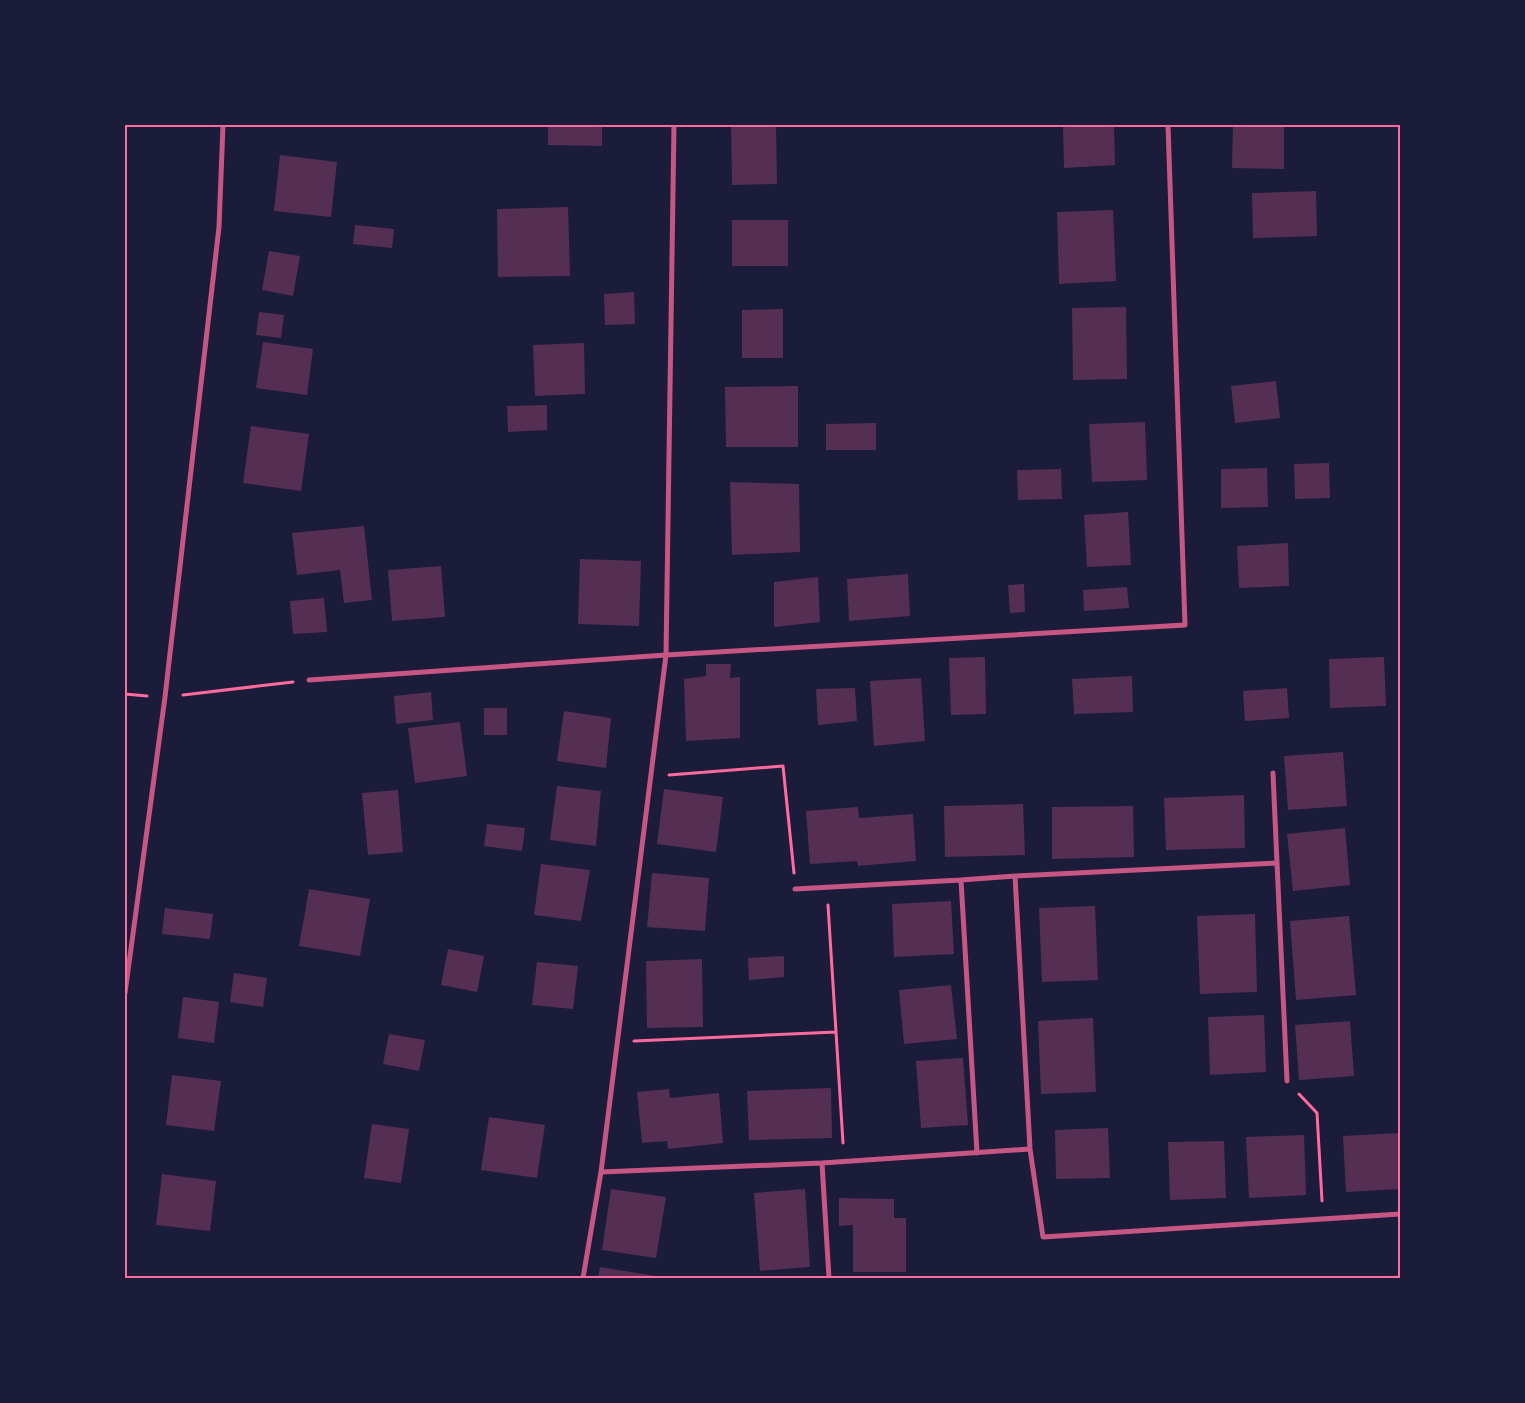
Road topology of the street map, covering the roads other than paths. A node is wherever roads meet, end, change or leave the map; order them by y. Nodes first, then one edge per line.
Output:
1 (224, 125) edge
2 (674, 125) edge
3 (1168, 125) edge
4 (666, 655) junction
5 (309, 680) road end
6 (1273, 773) dead end
7 (1277, 863) junction
8 (1015, 876) junction
9 (961, 880) junction
10 (795, 889) road end
11 (125, 994) edge
12 (1287, 1081) road end
13 (1030, 1149) junction
14 (977, 1153) junction
15 (822, 1163) junction
16 (601, 1172) junction
17 (1400, 1214) edge
18 (583, 1278) edge
19 (829, 1278) edge

1 - 11 street
2 - 4 street
3 - 4 street
4 - 5 street
4 - 16 street
6 - 7 street
7 - 8 street
7 - 12 street
8 - 9 street
8 - 13 street
9 - 10 street
9 - 14 street
13 - 14 street
13 - 17 street
14 - 15 street
15 - 16 street
15 - 19 street
16 - 18 street

